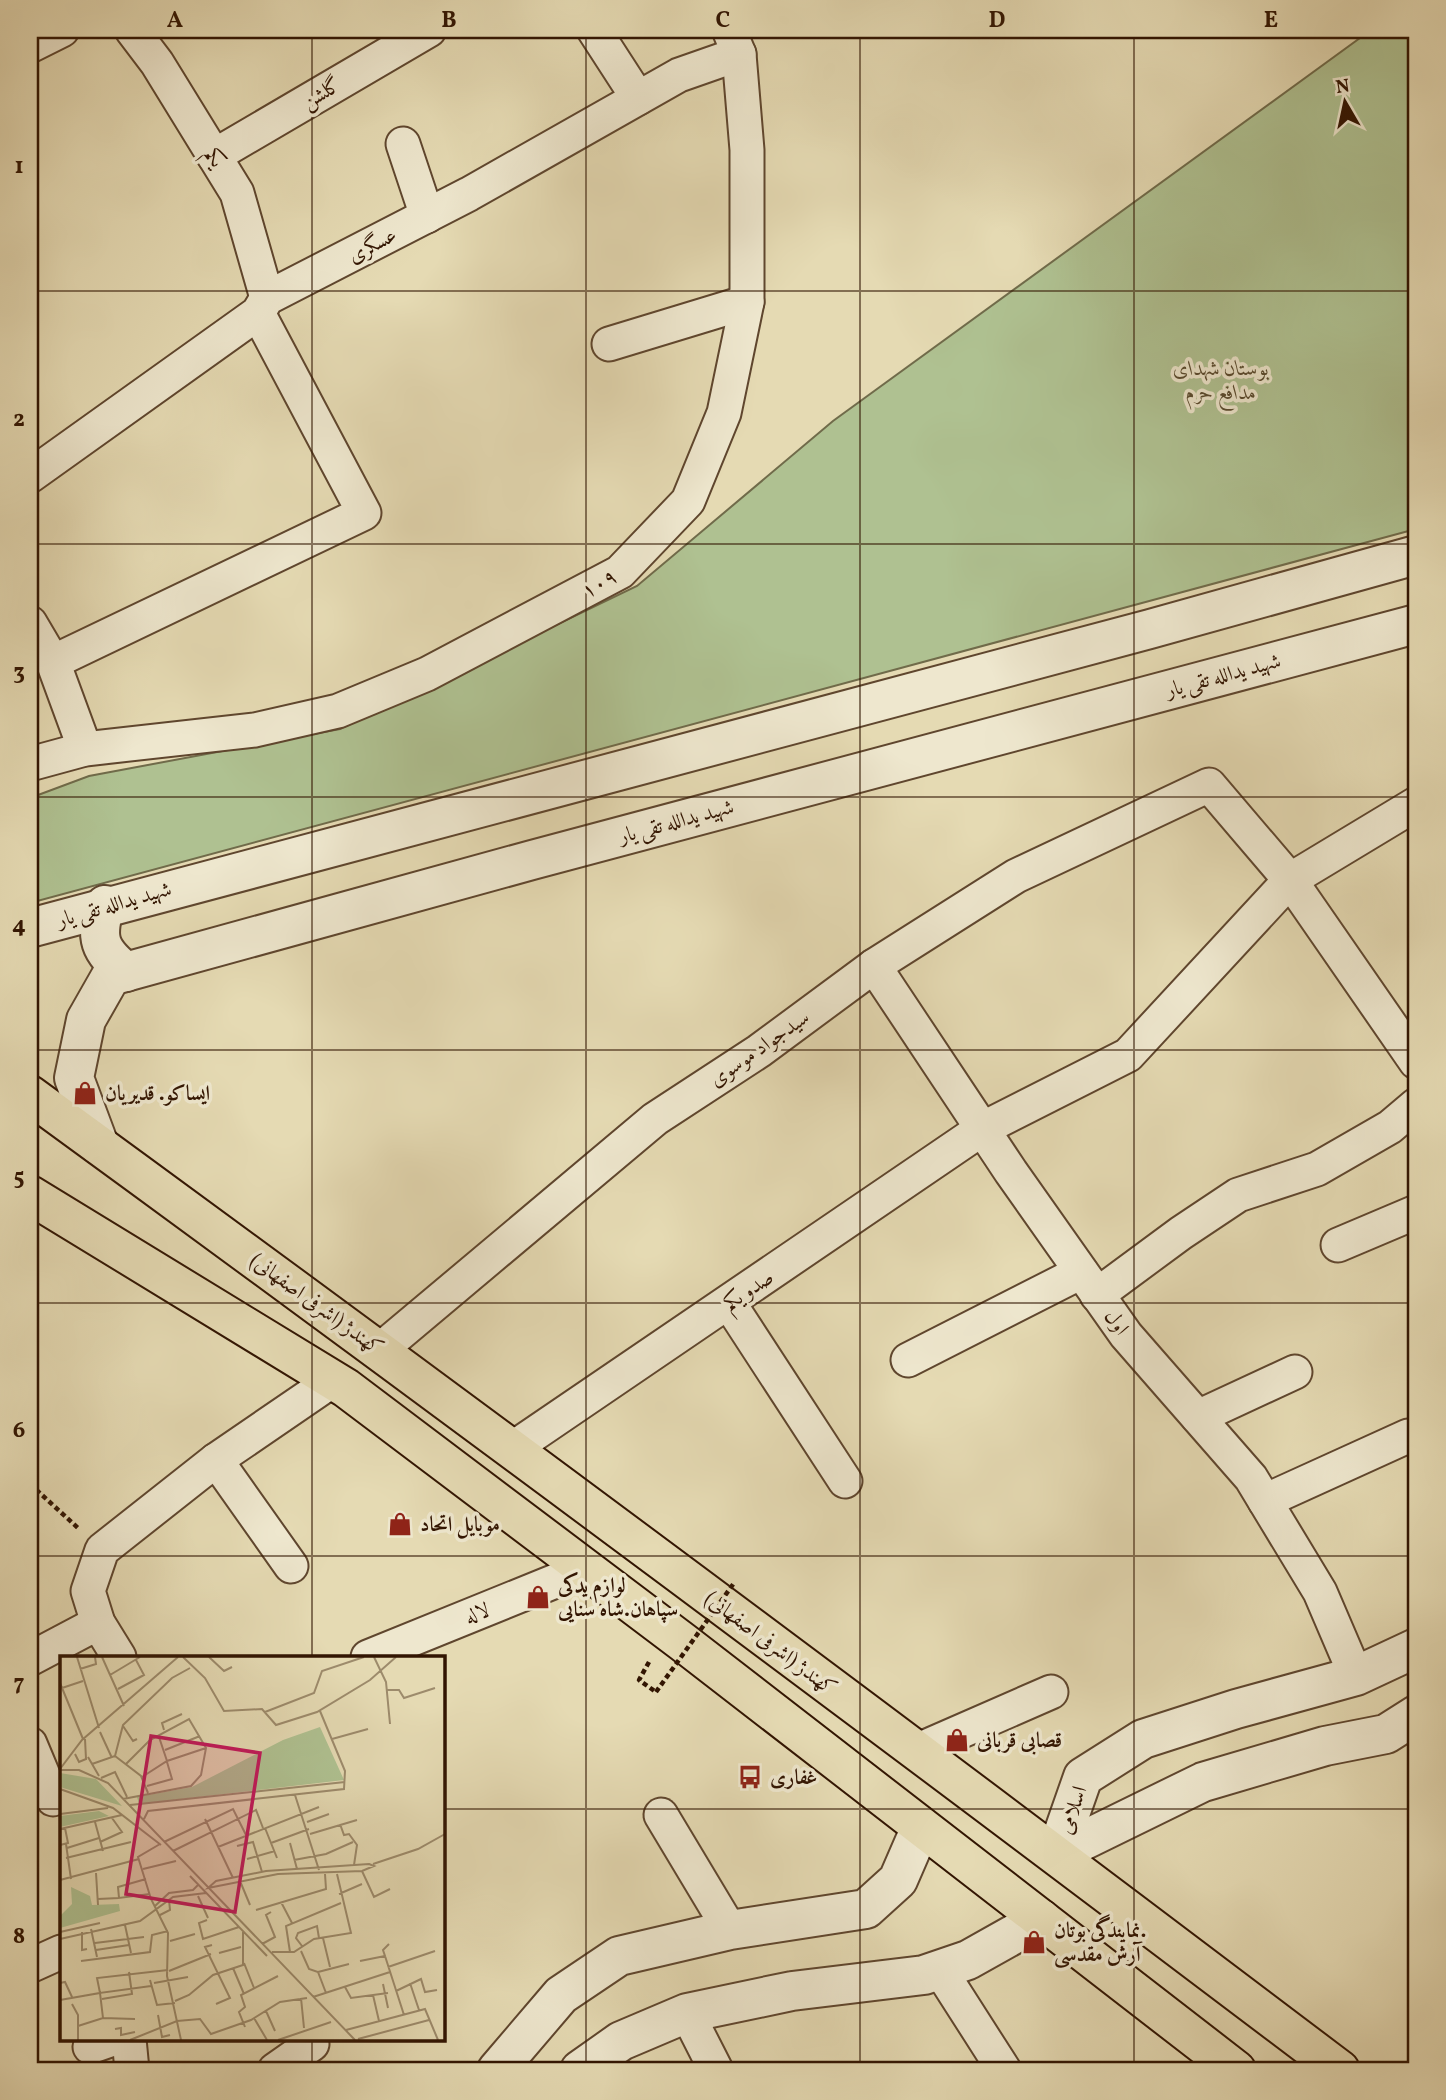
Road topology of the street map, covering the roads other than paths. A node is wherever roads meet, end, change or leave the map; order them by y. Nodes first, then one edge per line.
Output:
1 (62, 30) edge
2 (132, 30) edge
3 (429, 30) edge
4 (594, 30) edge
5 (734, 42) edge
6 (30, 46) edge
7 (638, 98) junction
8 (403, 144) dead end
9 (214, 156) junction
10 (427, 216) junction
11 (747, 302) junction
12 (263, 306) junction
13 (609, 344) dead end
14 (30, 476) edge
15 (1416, 555) edge
16 (30, 623) edge
17 (1416, 624) edge
18 (53, 662) junction
19 (85, 749) junction
20 (30, 765) edge
21 (1416, 804) edge
22 (1290, 880) junction
23 (105, 905) junction
24 (30, 928) edge
25 (874, 966) junction
26 (126, 972) junction
27 (1416, 1062) edge
28 (30, 1095) edge
29 (1416, 1105) edge
30 (982, 1129) junction
31 (99, 1145) junction
32 (30, 1195) edge
33 (1416, 1212) edge
34 (1338, 1245) dead end
35 (1089, 1283) junction
36 (729, 1303) junction
37 (380, 1350) junction
38 (908, 1360) dead end
39 (1295, 1372) dead end
40 (333, 1380) junction
41 (1198, 1418) junction
42 (1408, 1436) dead end
43 (512, 1449) junction
44 (216, 1460) junction
45 (845, 1481) dead end
46 (1265, 1501) junction
47 (291, 1566) dead end
48 (585, 1569) junction
49 (98, 1623) junction
50 (1416, 1648) edge
51 (383, 1655) edge
52 (118, 1656) edge
53 (30, 1659) edge
54 (1356, 1676) junction
55 (1051, 1692) dead end
56 (1416, 1715) edge
57 (30, 1744) edge
58 (916, 1751) junction
59 (53, 1799) dead end
60 (661, 1815) dead end
61 (921, 1827) junction
62 (1056, 1854) junction
63 (1041, 1919) junction
64 (730, 1930) junction
65 (60, 1952) edge
66 (30, 1966) edge
67 (940, 1970) junction
68 (687, 2012) junction
69 (129, 2040) edge
70 (315, 2051) edge
71 (132, 2070) edge
72 (275, 2070) edge
73 (497, 2070) edge
74 (580, 2070) edge
75 (716, 2070) edge
76 (1004, 2070) edge
77 (1236, 2070) edge
78 (1340, 2070) edge

1 - 6 street
2 - 9 street, یکم
3 - 9 street, گلشن
4 - 7 street
5 - 7 street, عسگری
5 - 11 street, ۱۰۹
7 - 10 street, عسگری
8 - 10 street
9 - 12 street, یکم
10 - 12 street, عسگری
11 - 13 street
11 - 19 street, ۱۰۹
12 - 14 street, عسگری
12 - 18 street, یکم
15 - 23 street, شهید یدالله تقی یار
16 - 18 street
17 - 26 street, شهید یدالله تقی یار
18 - 19 street
19 - 20 street, ۱۰۹
21 - 22 street, صدو یکم
22 - 25 street, سیدجواد موسوی
22 - 27 street
22 - 30 street, صدو یکم
23 - 24 street, شهید یدالله تقی یار
23 - 26 street
25 - 30 street, اول
25 - 37 street, سیدجواد موسوی
26 - 31 street, شهید یدالله تقی یار
28 - 31 main road, کهندژ (اشرفی اصفهانی)
29 - 35 street
30 - 35 street, اول
30 - 36 street, صدو یکم
31 - 37 main road, کهندژ (اشرفی اصفهانی)
32 - 40 main road
33 - 34 street
35 - 38 street
35 - 41 street, اول
36 - 43 street, صدو یکم
36 - 45 street
37 - 43 main road, کهندژ (اشرفی اصفهانی)
39 - 41 street
40 - 44 street
40 - 48 main road
41 - 46 street, اول
42 - 46 street
43 - 58 main road, کهندژ (اشرفی اصفهانی)
44 - 47 street
44 - 49 street
46 - 54 street, اول
48 - 51 street, لاله
48 - 61 main road
49 - 52 street
49 - 53 street
50 - 54 street, اسلامی
54 - 62 street, اسلامی
55 - 58 street
56 - 62 street, اسلامی
57 - 59 street
58 - 62 main road, کهندژ (اشرفی اصفهانی)
60 - 64 street
61 - 63 main road
61 - 64 street
62 - 78 main road, کهندژ (اشرفی اصفهانی)
63 - 67 street
63 - 77 main road
64 - 73 street
65 - 66 street
67 - 68 street
67 - 76 street
68 - 74 street
68 - 75 street
69 - 71 street
70 - 72 street

